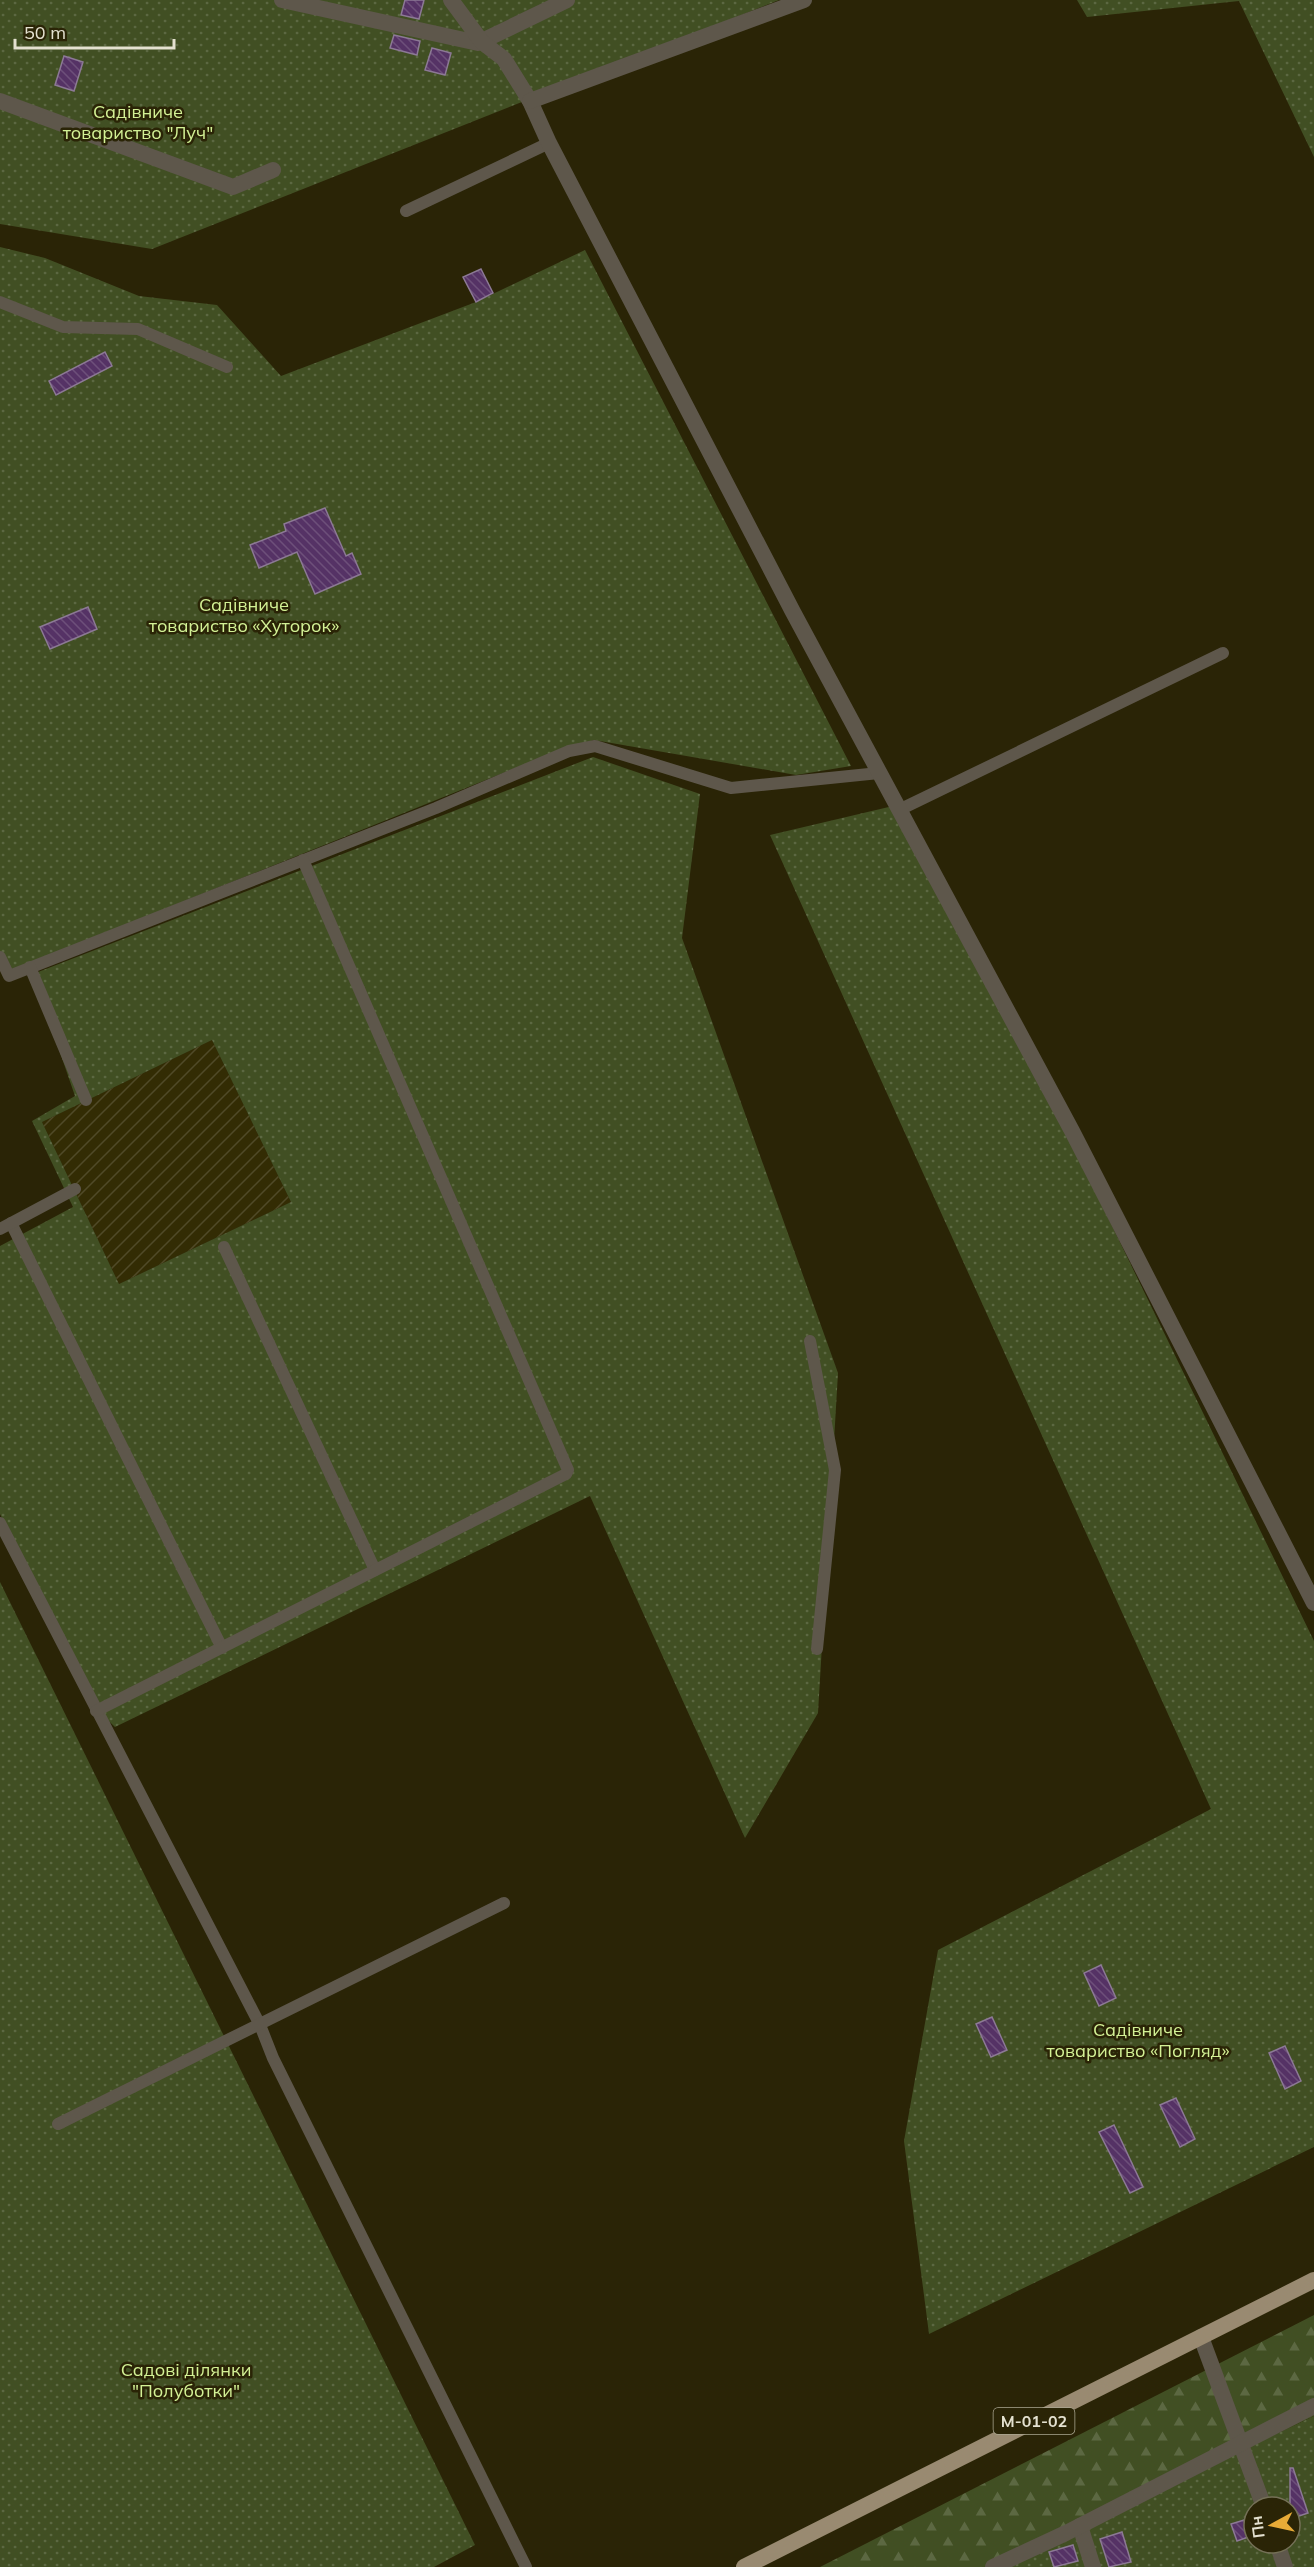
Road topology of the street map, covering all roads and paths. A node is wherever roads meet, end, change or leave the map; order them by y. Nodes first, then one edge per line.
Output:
1 (282, 0) edge
2 (451, 0) edge
3 (567, 0) edge
4 (804, 0) edge
5 (482, 42) junction
6 (0, 101) edge
7 (530, 101) junction
8 (549, 143) junction
9 (273, 170) dead end
10 (406, 211) dead end
11 (0, 302) edge
12 (227, 367) dead end
13 (1223, 653) dead end
14 (879, 773) junction
15 (901, 809) junction
16 (303, 860) junction
17 (0, 957) edge
18 (30, 967) junction
19 (86, 1100) dead end
20 (75, 1189) dead end
21 (6, 1226) edge
22 (224, 1247) dead end
23 (810, 1341) dead end
24 (0, 1523) edge
25 (375, 1570) junction
26 (1314, 1603) edge
27 (222, 1648) junction
28 (817, 1649) dead end
29 (96, 1711) junction
30 (504, 1903) dead end
31 (260, 2025) junction
32 (58, 2124) dead end
33 (1314, 2280) edge
34 (1201, 2337) junction
35 (1314, 2406) edge
36 (1242, 2442) junction
37 (1260, 2495) edge
38 (1080, 2526) junction
39 (526, 2567) edge
40 (744, 2567) edge
41 (993, 2567) edge
42 (1093, 2567) edge

1 - 5 street
2 - 5 street
3 - 5 street
4 - 7 street
5 - 7 street
6 - 9 street
7 - 8 street
8 - 10 lane
8 - 14 street
11 - 12 lane
13 - 15 lane
14 - 15 street
14 - 16 lane
15 - 26 street
16 - 18 lane
16 - 25 lane
17 - 18 lane
18 - 19 lane
20 - 21 lane
21 - 27 lane
22 - 25 lane
23 - 28 lane
24 - 29 lane
25 - 27 lane
27 - 29 lane
29 - 31 lane
30 - 31 lane
31 - 32 lane
31 - 39 lane
33 - 34 main road, М-01-02
34 - 36 street
34 - 40 main road, М-01-02
35 - 36 street
36 - 37 street
36 - 38 street
38 - 41 street
38 - 42 street

